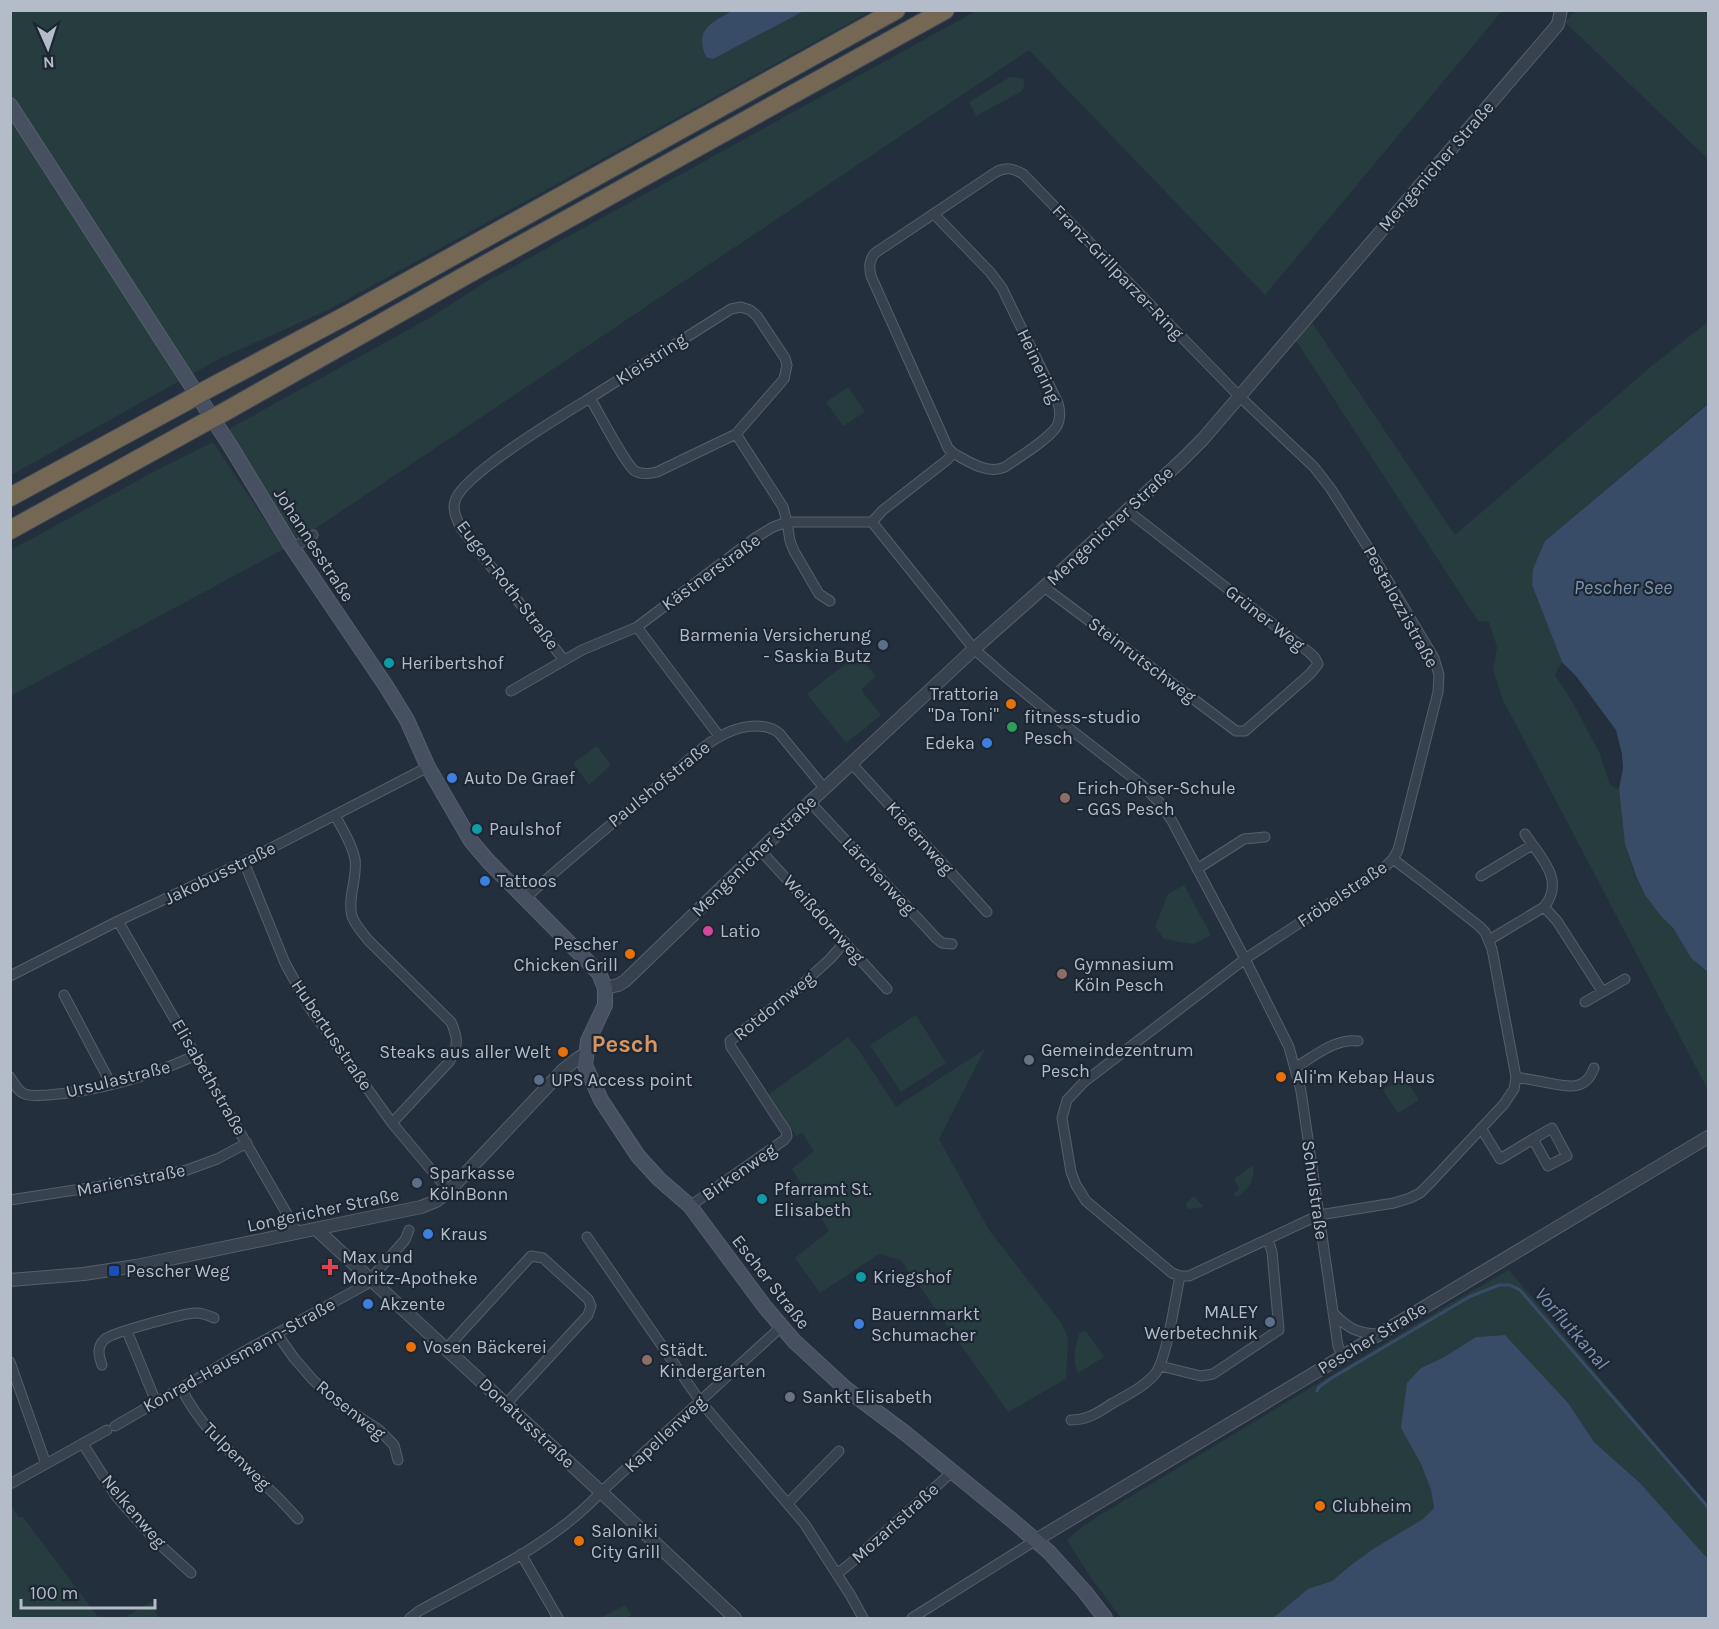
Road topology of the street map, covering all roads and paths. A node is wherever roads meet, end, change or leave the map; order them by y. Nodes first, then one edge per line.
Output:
1 (896, 10) edge
2 (945, 10) edge
3 (1561, 10) edge
4 (10, 105) edge
5 (933, 214) junction
6 (1239, 396) junction
7 (590, 398) junction
8 (736, 434) junction
9 (953, 453) junction
10 (14, 493) edge
11 (1128, 511) junction
12 (787, 522) junction
13 (872, 522) junction
14 (10, 530) edge
15 (314, 535) dead end
16 (293, 548) junction
17 (1044, 587) junction
18 (830, 601) dead end
19 (638, 627) junction
20 (974, 649) junction
21 (564, 660) junction
22 (511, 691) dead end
23 (1241, 732) joint
24 (719, 736) junction
25 (852, 764) junction
26 (429, 768) junction
27 (825, 789) junction
28 (810, 802) junction
29 (335, 815) junction
30 (1525, 834) dead end
31 (1265, 837) dead end
32 (1532, 845) junction
33 (760, 850) junction
34 (1393, 860) junction
35 (244, 862) junction
36 (1197, 869) junction
37 (1481, 876) dead end
38 (525, 898) junction
39 (1544, 907) junction
40 (987, 912) dead end
41 (118, 921) junction
42 (1489, 940) junction
43 (845, 942) junction
44 (952, 944) dead end
45 (1245, 959) junction
46 (10, 976) edge
47 (1625, 979) dead end
48 (605, 988) junction
49 (887, 989) dead end
50 (1602, 992) junction
51 (64, 994) dead end
52 (1585, 1002) dead end
53 (1358, 1041) dead end
54 (585, 1054) junction
55 (196, 1055) junction
56 (1296, 1067) junction
57 (1594, 1068) dead end
58 (10, 1077) edge
59 (1516, 1077) junction
60 (111, 1084) junction
61 (392, 1123) junction
62 (1481, 1128) junction
63 (787, 1136) joint
64 (1708, 1137) edge
65 (1533, 1139) dead end
66 (247, 1143) junction
67 (449, 1191) junction
68 (10, 1200) edge
69 (690, 1206) junction
70 (1319, 1215) junction
71 (316, 1229) junction
72 (409, 1230) dead end
73 (298, 1233) junction
74 (587, 1237) dead end
75 (1268, 1239) junction
76 (1180, 1276) junction
77 (10, 1280) edge
78 (370, 1280) junction
79 (1333, 1313) junction
80 (214, 1318) dead end
81 (781, 1327) junction
82 (127, 1331) junction
83 (277, 1334) junction
84 (1377, 1335) junction
85 (446, 1349) junction
86 (1342, 1355) junction
87 (10, 1362) edge
88 (102, 1365) dead end
89 (1160, 1366) junction
90 (181, 1388) junction
91 (700, 1401) junction
92 (156, 1402) junction
93 (506, 1404) junction
94 (1071, 1420) dead end
95 (83, 1444) junction
96 (839, 1450) dead end
97 (398, 1460) dead end
98 (46, 1464) junction
99 (952, 1472) junction
100 (10, 1484) edge
101 (601, 1492) junction
102 (788, 1503) junction
103 (298, 1519) dead end
104 (1036, 1540) junction
105 (521, 1554) junction
106 (191, 1573) dead end
107 (837, 1574) junction
108 (410, 1618) edge
109 (558, 1618) edge
110 (735, 1618) edge
111 (863, 1618) edge
112 (912, 1618) edge
113 (1105, 1618) edge

1 - 10 highway, bridge
2 - 14 highway, bridge
3 - 6 street, Mengenicher Straße
4 - 16 main road, Johannesstraße
5 - 6 street, Franz-Grillparzer-Ring
5 - 9 street
5 - 9 street, Heinering
6 - 11 street, Mengenicher Straße
6 - 34 street, Pestalozzistraße
7 - 8 street, Kleistring
7 - 8 street, Kleistring
7 - 21 street, Eugen-Roth-Straße
8 - 12 street
9 - 13 street
11 - 17 street, Mengenicher Straße
11 - 23 street, Grüner Weg
12 - 13 street
12 - 18 street
12 - 19 street, Kästnerstraße
13 - 20 street
15 - 16 street
16 - 26 main road, Johannesstraße
17 - 20 street, Mengenicher Straße
17 - 23 street, Steinrutschweg
19 - 21 street, Kästnerstraße
19 - 24 street
20 - 25 street, Mengenicher Straße
20 - 36 street, Schulstraße
21 - 22 street, Kästnerstraße
24 - 27 street, Paulshofstraße
24 - 38 street, Paulshofstraße
25 - 27 street, Mengenicher Straße
25 - 40 street, Kiefernweg
26 - 29 street, Jakobusstraße
26 - 38 main road, Johannesstraße
27 - 28 street, Mengenicher Straße
28 - 33 street, Mengenicher Straße
28 - 44 street, Lärchenweg
29 - 35 street, Jakobusstraße
29 - 61 street
30 - 32 street
31 - 36 street
32 - 37 street
32 - 39 street
33 - 43 street, Weißdornweg
33 - 48 street, Mengenicher Straße
34 - 42 street, Fröbelstraße
34 - 45 street, Fröbelstraße
35 - 41 street, Jakobusstraße
35 - 61 street, Hubertusstraße
36 - 45 street, Schulstraße
38 - 48 main road, Johannesstraße
39 - 42 street
39 - 50 street
41 - 46 street, Jakobusstraße
41 - 55 street, Elisabethstraße
42 - 59 street, Fröbelstraße
43 - 49 street, Weißdornweg
43 - 63 street, Rotdornweg
45 - 56 street, Schulstraße
45 - 76 street, Fröbelstraße
47 - 50 street
48 - 54 main road
50 - 52 street
51 - 60 street
53 - 56 street
54 - 67 street, Longericher Straße
54 - 69 main road, Escher Straße
55 - 60 street, Ursulastraße
55 - 66 street, Elisabethstraße
56 - 70 street, Schulstraße
57 - 59 street
58 - 60 street, Ursulastraße
59 - 62 street
61 - 67 street, Hubertusstraße
62 - 65 street
62 - 70 street
63 - 69 street, Birkenweg
64 - 84 street, Pescher Straße
66 - 68 street, Marienstraße
66 - 73 street, Elisabethstraße
67 - 71 street, Longericher Straße
69 - 81 main road, Escher Straße
70 - 75 street
70 - 79 street, Schulstraße
71 - 73 street, Longericher Straße
71 - 78 street, Donatusstraße
72 - 78 street, Konrad-Hausmann-Straße
73 - 77 street, Longericher Straße
74 - 91 street
75 - 76 street
75 - 89 street
76 - 89 street
78 - 83 street, Konrad-Hausmann-Straße
78 - 85 street, Donatusstraße
79 - 84 street
79 - 86 street, Schulstraße
80 - 82 street
81 - 91 street, Kapellenweg
81 - 99 main road, Escher Straße
82 - 88 street
82 - 92 street
83 - 90 street, Konrad-Hausmann-Straße
83 - 97 street, Rosenweg
84 - 86 street, Pescher Straße
85 - 93 street, Donatusstraße
85 - 93 street
86 - 104 street, Pescher Straße
87 - 98 street
89 - 94 street
90 - 92 street, Konrad-Hausmann-Straße
90 - 103 street, Tulpenweg
91 - 101 street, Kapellenweg
91 - 102 street
92 - 95 street, Konrad-Hausmann-Straße
93 - 101 street, Donatusstraße
95 - 98 street, Konrad-Hausmann-Straße
95 - 106 street, Nelkenweg
96 - 102 street
98 - 100 street, Konrad-Hausmann-Straße
99 - 104 main road, Escher Straße
99 - 107 street, Mozartstraße
101 - 105 street, Kapellenweg
101 - 110 street, Donatusstraße
102 - 107 street
104 - 112 street
104 - 113 main road, Escher Straße
105 - 108 street, Kapellenweg
105 - 109 street
107 - 111 street

